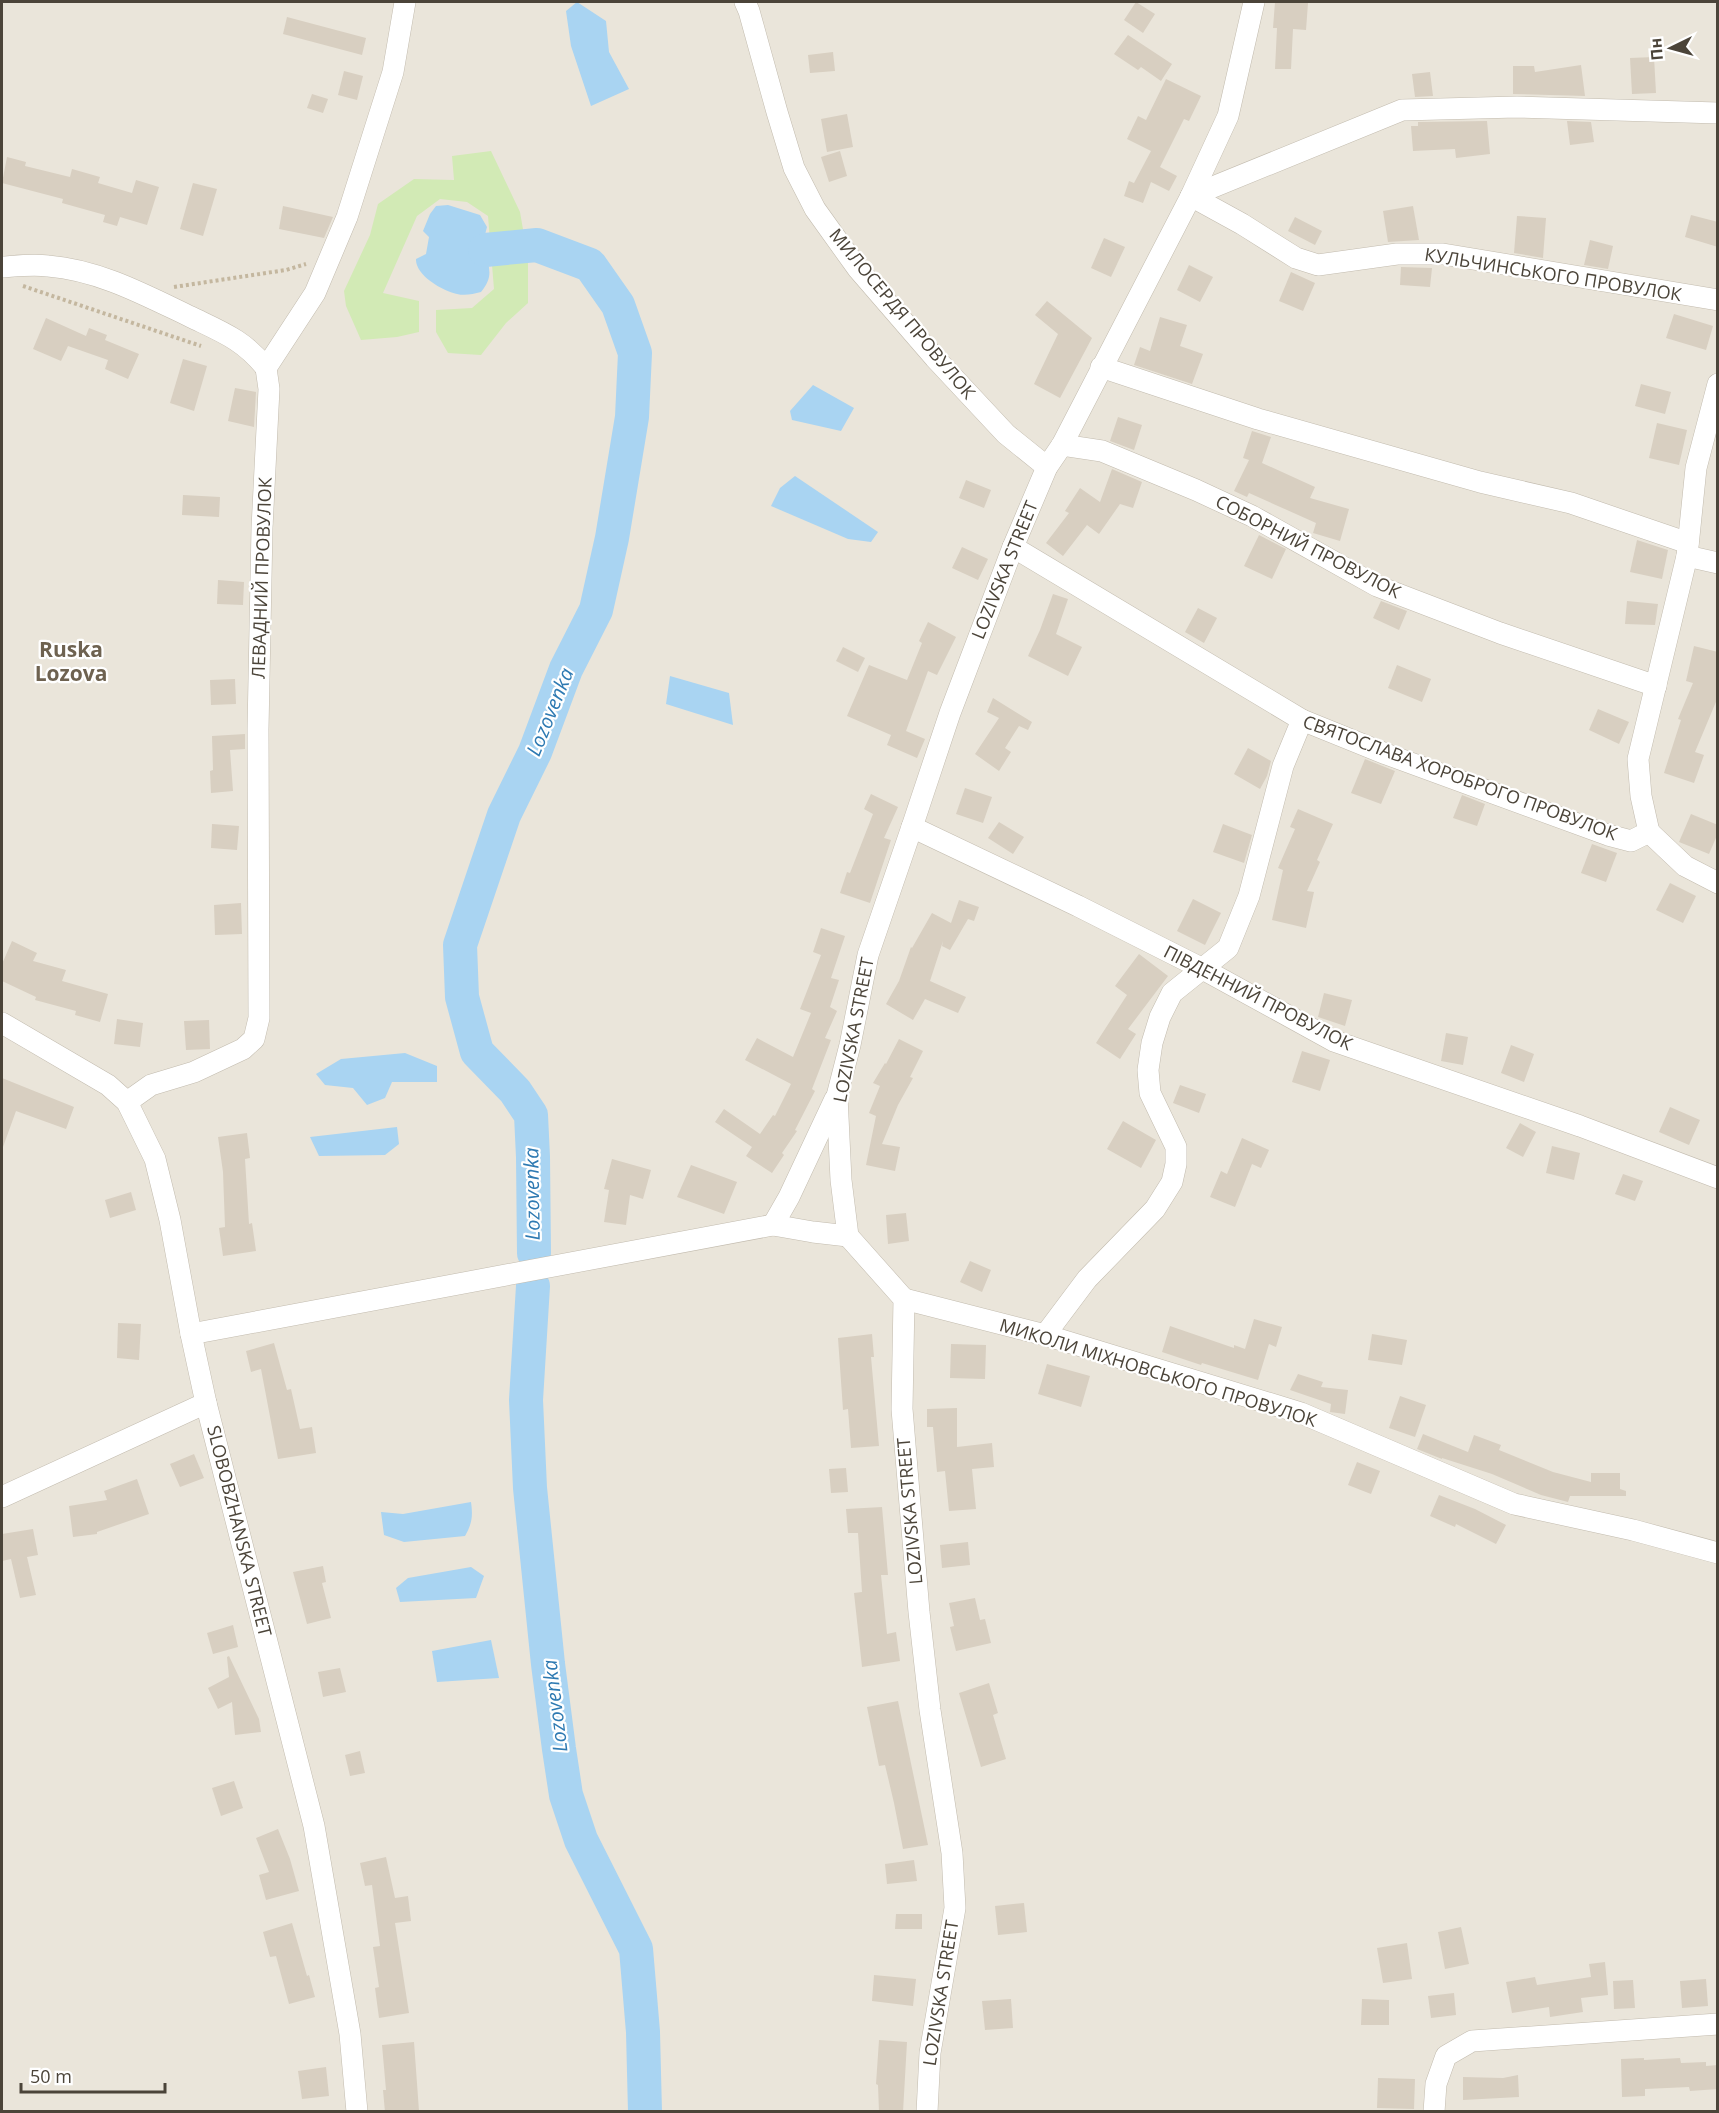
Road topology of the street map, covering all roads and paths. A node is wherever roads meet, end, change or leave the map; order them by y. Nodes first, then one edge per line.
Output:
1 (405, 2) edge
2 (744, 2) edge
3 (1254, 2) edge
4 (1718, 113) edge
5 (1191, 196) junction
6 (334, 247) junction
7 (7, 275) edge
8 (141, 292) junction
9 (1718, 300) edge
10 (208, 348) dead end
11 (1101, 367) junction
12 (266, 368) junction
13 (1718, 384) edge
14 (1062, 445) junction
15 (1047, 467) junction
16 (1013, 548) junction
17 (1687, 550) junction
18 (1718, 562) edge
19 (1656, 686) junction
20 (1302, 720) junction
21 (912, 827) junction
22 (1649, 832) junction
23 (1718, 883) edge
24 (1201, 968) junction
25 (2, 1023) edge
26 (837, 1096) junction
27 (127, 1102) junction
28 (1718, 1178) edge
29 (773, 1225) junction
30 (848, 1236) junction
31 (904, 1299) junction
32 (191, 1334) junction
33 (1045, 1335) junction
34 (206, 1403) junction
35 (2, 1497) edge
36 (1718, 1553) edge
37 (1718, 2024) edge
38 (357, 2112) edge
39 (927, 2112) edge
40 (1434, 2112) edge

1 - 6 street
2 - 15 street, МИЛОСЕРДЯ ПРОВУЛОК
3 - 5 street, LOZIVSKA STREET
4 - 5 street
5 - 9 street, КУЛЬЧИНСЬКОГО ПРОВУЛОК
5 - 11 street, LOZIVSKA STREET
6 - 8 path
6 - 12 street
7 - 8 street
7 - 10 path
8 - 12 street
11 - 14 street, LOZIVSKA STREET
11 - 17 street
12 - 27 street, ЛЕВАДНИЙ ПРОВУЛОК
13 - 17 street
14 - 15 street, LOZIVSKA STREET
14 - 19 street, СОБОРНИЙ ПРОВУЛОК
15 - 16 street, LOZIVSKA STREET
16 - 20 street, СВЯТОСЛАВА ХОРОБРОГО ПРОВУЛОК
16 - 21 street, LOZIVSKA STREET
17 - 18 street
17 - 19 street
19 - 22 street
20 - 22 street, СВЯТОСЛАВА ХОРОБРОГО ПРОВУЛОК
20 - 24 street
21 - 24 street, ПІВДЕННИЙ ПРОВУЛОК
21 - 26 street, LOZIVSKA STREET
22 - 23 street
24 - 28 street, ПІВДЕННИЙ ПРОВУЛОК
24 - 33 street
25 - 27 street, SLOBOBZHANSKA STREET
26 - 29 street
26 - 30 street, LOZIVSKA STREET
27 - 32 street, SLOBOBZHANSKA STREET
29 - 30 street
29 - 32 street
30 - 31 street
31 - 33 street, МИКОЛИ МІХНОВСЬКОГО ПРОВУЛОК
31 - 39 street, LOZIVSKA STREET
32 - 34 street, SLOBOBZHANSKA STREET
33 - 36 street, МИКОЛИ МІХНОВСЬКОГО ПРОВУЛОК
34 - 35 street
34 - 38 street, SLOBOBZHANSKA STREET
37 - 40 street

